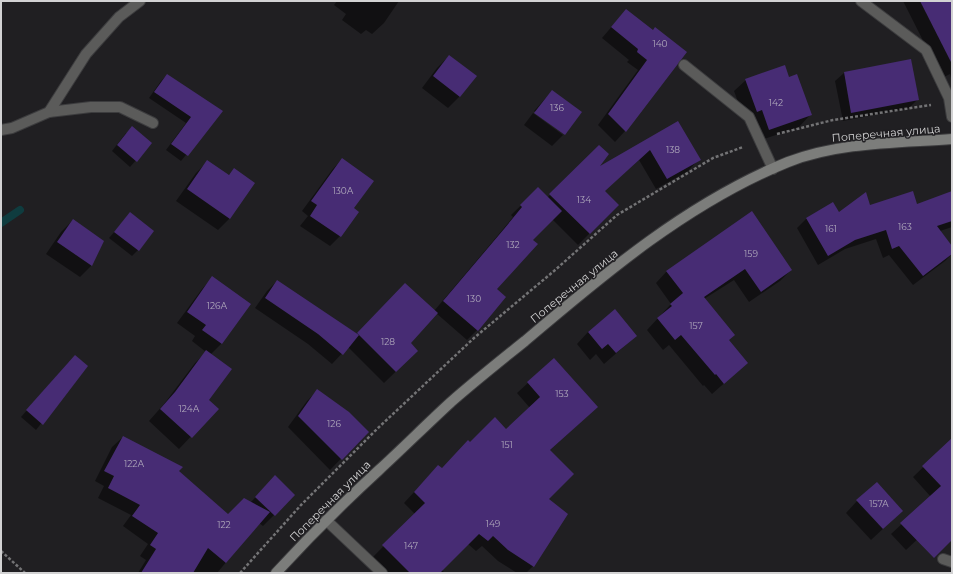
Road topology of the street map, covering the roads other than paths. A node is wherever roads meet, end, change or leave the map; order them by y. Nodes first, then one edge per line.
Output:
1 (140, 1) edge
2 (861, 1) edge
3 (684, 65) dead end
4 (49, 112) junction
5 (952, 117) edge
6 (153, 123) dead end
7 (1, 130) edge
8 (952, 139) edge
9 (773, 169) junction
10 (326, 520) junction
11 (276, 573) edge
12 (382, 573) edge

1 - 4 street
2 - 5 street
3 - 9 street
4 - 6 street
4 - 7 street
8 - 9 main road, Поперечная улица
9 - 10 main road, Поперечная улица
10 - 11 main road, Поперечная улица
10 - 12 street

